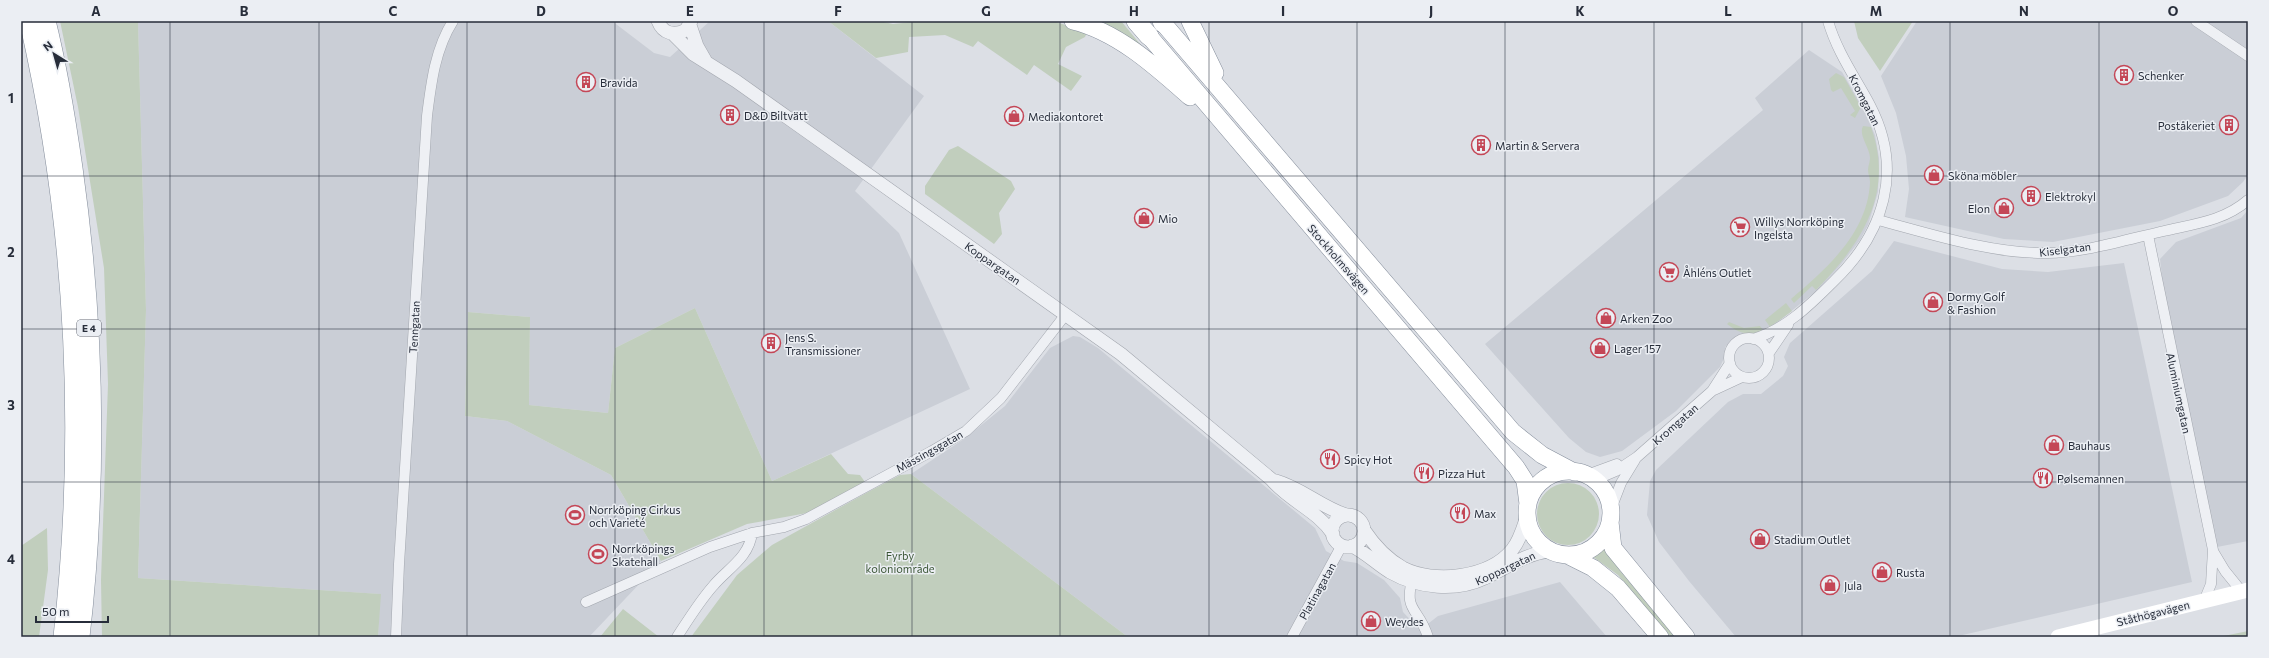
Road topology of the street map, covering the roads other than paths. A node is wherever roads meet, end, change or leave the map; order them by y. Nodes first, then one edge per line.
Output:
1 (30, 21) edge
2 (46, 21) edge
3 (453, 21) edge
4 (658, 21) edge
5 (1073, 21) edge
6 (1136, 21) edge
7 (1190, 21) edge
8 (1828, 21) edge
9 (2196, 21) edge
10 (1163, 22) edge
11 (690, 23) edge
12 (673, 34) junction
13 (1149, 36) joint
14 (2248, 56) edge
15 (705, 60) junction
16 (1229, 100) junction
17 (1234, 136) junction
18 (2248, 200) edge
19 (1878, 220) junction
20 (2148, 235) junction
21 (1066, 314) junction
22 (1794, 317) junction
23 (1753, 339) junction
24 (1769, 353) junction
25 (1730, 363) junction
26 (1742, 377) junction
27 (1712, 391) junction
28 (1637, 457) junction
29 (1585, 476) junction
30 (1271, 479) junction
31 (1527, 510) junction
32 (1346, 515) junction
33 (1610, 515) junction
34 (1364, 530) junction
35 (752, 533) junction
36 (1333, 534) junction
37 (1347, 546) junction
38 (1549, 550) junction
39 (2213, 550) junction
40 (1569, 556) junction
41 (1412, 577) junction
42 (2245, 591) edge
43 (2204, 601) junction
44 (586, 602) dead end
45 (63, 637) edge
46 (80, 637) edge
47 (396, 637) edge
48 (677, 637) edge
49 (1292, 637) edge
50 (1428, 637) edge
51 (1660, 637) edge
52 (1686, 637) edge
53 (2058, 637) edge

1 - 45 highway, E 4
2 - 46 highway, E 4
3 - 47 street, Tenngatan
4 - 12 street, Koppargatan
5 - 17 highway
6 - 13 highway, Stockholmsvägen
7 - 16 highway
8 - 19 street, Kromgatan
9 - 14 street
10 - 16 highway, Stockholmsvägen
11 - 12 street
11 - 15 street, Koppargatan
12 - 15 street, Koppargatan
13 - 17 highway, Stockholmsvägen
15 - 21 street, Koppargatan
16 - 29 highway, Stockholmsvägen
17 - 31 highway, Stockholmsvägen
18 - 20 street, Kiselgatan
19 - 20 street, Kiselgatan
19 - 22 street, Kromgatan
20 - 39 street, Aluminiumgatan
21 - 30 street, Koppargatan
21 - 35 street, Mässingsgatan
22 - 23 street, Kromgatan
22 - 24 street, Kromgatan
23 - 24 street
23 - 25 street
24 - 26 street
25 - 26 street
25 - 27 street, Kromgatan
26 - 27 street, Kromgatan
27 - 28 street, Kromgatan
28 - 29 street, Kromgatan
28 - 33 street, Kromgatan
29 - 31 highway
29 - 33 highway
30 - 32 street, Koppargatan
30 - 36 street, Koppargatan
31 - 38 highway
31 - 41 street, Koppargatan
32 - 34 street
32 - 36 street
33 - 40 highway
33 - 52 highway
34 - 37 street
34 - 41 street, Koppargatan
35 - 44 street, Mässingsgatan
35 - 48 street
36 - 37 street
37 - 41 street, Koppargatan
37 - 49 street, Platinagatan
38 - 40 highway
38 - 41 street, Koppargatan
39 - 42 street, Aluminiumgatan
39 - 43 street, Aluminiumgatan
40 - 51 highway
41 - 50 street
42 - 43 main road, Ståthögavägen
43 - 53 main road, Ståthögavägen

